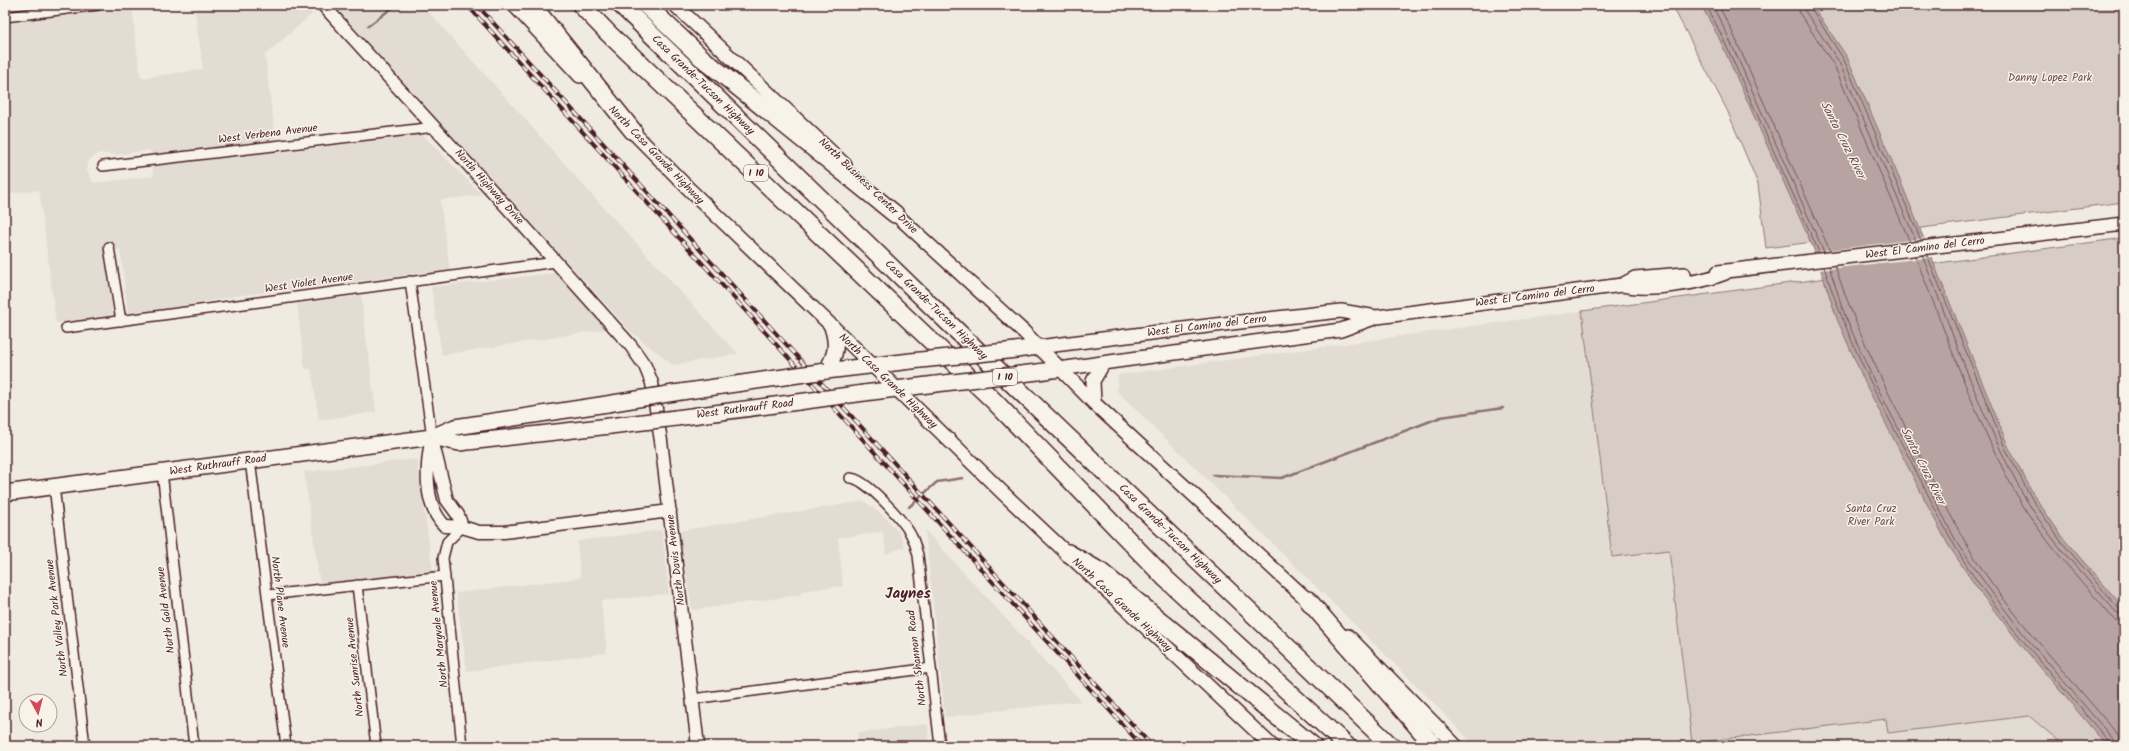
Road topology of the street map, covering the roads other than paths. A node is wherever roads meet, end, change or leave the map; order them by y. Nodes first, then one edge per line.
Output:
1 (98, 5) edge
2 (322, 5) edge
3 (514, 5) edge
4 (532, 5) edge
5 (581, 5) edge
6 (621, 5) edge
7 (646, 5) edge
8 (675, 5) edge
9 (5, 17) edge
10 (435, 127) junction
11 (633, 131) junction
12 (103, 166) dead end
13 (895, 214) junction
14 (2124, 224) edge
15 (109, 247) dead end
16 (556, 262) junction
17 (410, 281) junction
18 (1377, 317) junction
19 (121, 321) junction
20 (66, 328) dead end
21 (832, 328) junction
22 (1038, 347) junction
23 (1103, 364) junction
24 (872, 365) junction
25 (831, 368) junction
26 (1059, 369) junction
27 (649, 374) joint
28 (896, 389) junction
29 (1094, 403) junction
30 (432, 437) junction
31 (250, 460) junction
32 (162, 472) junction
33 (850, 478) dead end
34 (54, 486) junction
35 (5, 493) edge
36 (670, 511) junction
37 (462, 527) junction
38 (1068, 554) junction
39 (445, 576) junction
40 (357, 585) junction
41 (267, 595) junction
42 (1308, 600) junction
43 (931, 668) junction
44 (692, 699) junction
45 (85, 746) edge
46 (194, 746) edge
47 (286, 746) edge
48 (376, 746) edge
49 (462, 746) edge
50 (698, 746) edge
51 (940, 746) edge
52 (1272, 746) edge
53 (1312, 746) edge
54 (1347, 746) edge
55 (1391, 746) edge
56 (1434, 746) edge
57 (1456, 746) edge

1 - 9 street
2 - 10 street, North Highway Drive
3 - 11 main road, North Casa Grande Highway
4 - 11 highway
5 - 54 highway, I 10
6 - 55 highway, Casa Grande-Tucson Highway / I 10
7 - 13 highway
8 - 13 main road, North Business Center Drive
10 - 12 street, West Verbena Avenue
10 - 16 street, North Highway Drive
11 - 21 main road, North Casa Grande Highway
13 - 22 main road, North Business Center Drive
14 - 18 main road, West El Camino del Cerro
15 - 19 street
16 - 17 street, West Violet Avenue
16 - 27 street, North Highway Drive
17 - 19 street, West Violet Avenue
17 - 30 street
18 - 22 main road, West El Camino del Cerro
18 - 23 main road, West El Camino del Cerro
19 - 20 street, West Violet Avenue
21 - 24 main road, North Casa Grande Highway
21 - 25 main road
22 - 24 main road, West Ruthrauff Road, bridge
22 - 26 main road, North Business Center Drive
23 - 26 main road, West El Camino del Cerro
23 - 29 main road
24 - 25 main road, West Ruthrauff Road
24 - 28 main road, North Casa Grande Highway
25 - 30 main road, West Ruthrauff Road, bridge
26 - 28 main road, West Ruthrauff Road, bridge
26 - 29 main road
27 - 36 street, North Davis Avenue
28 - 30 main road, West Ruthrauff Road, bridge
28 - 38 main road, North Casa Grande Highway
29 - 42 main road
30 - 31 main road, West Ruthrauff Road
30 - 37 street
30 - 37 street
31 - 32 main road, West Ruthrauff Road
31 - 41 street, North Plane Avenue
32 - 34 main road, West Ruthrauff Road
32 - 46 street, North Gold Avenue
33 - 43 street, North Shannon Road
34 - 35 main road, West Ruthrauff Road
34 - 45 street, North Valley Park Avenue
36 - 37 street
36 - 44 street, North Davis Avenue
37 - 39 street, North Maryvale Avenue
38 - 52 main road, North Casa Grande Highway
38 - 53 highway
39 - 40 street
39 - 49 street, North Maryvale Avenue
40 - 41 street
40 - 48 street, North Sunrise Avenue
41 - 47 street, North Plane Avenue
42 - 56 highway
42 - 57 main road
43 - 44 street
43 - 51 street, North Shannon Road
44 - 50 street, North Davis Avenue

